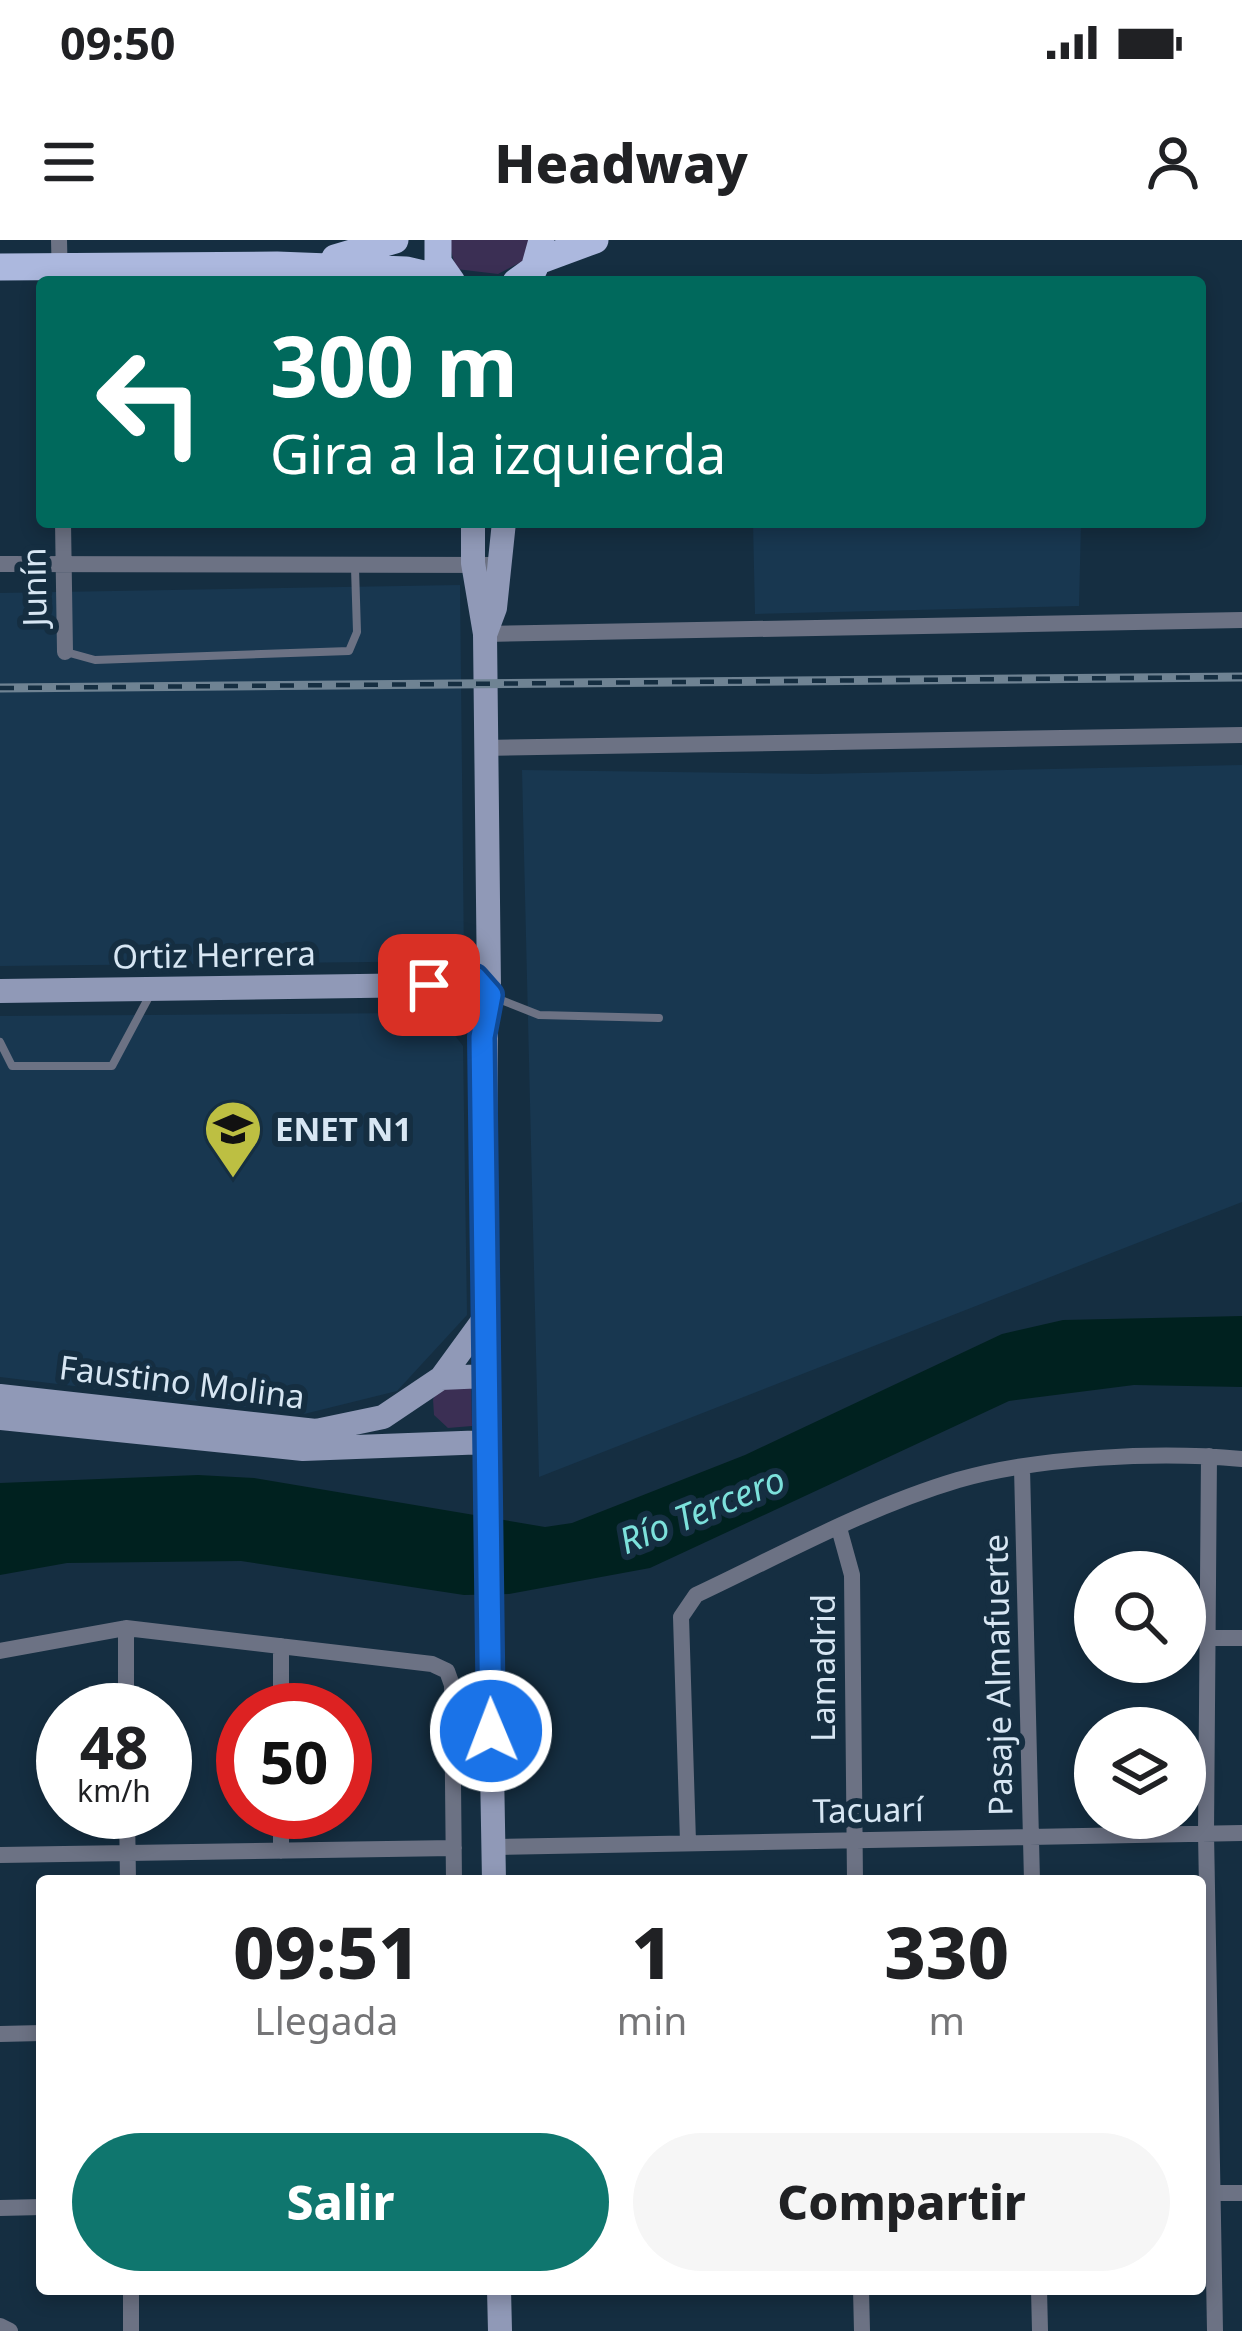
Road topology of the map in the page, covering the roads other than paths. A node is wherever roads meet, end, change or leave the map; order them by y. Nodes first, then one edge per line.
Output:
1 (395, 240) edge
2 (438, 240) edge
3 (595, 240) edge
4 (60, 263) edge
5 (277, 266) junction
6 (0, 267) edge
7 (532, 267) edge
8 (430, 276) edge
9 (447, 276) edge
10 (63, 528) edge
11 (473, 528) edge
12 (503, 528) edge
13 (64, 563) junction
14 (355, 563) junction
15 (473, 563) junction
16 (0, 564) edge
17 (500, 565) junction
18 (1242, 620) edge
19 (485, 634) junction
20 (65, 652) joint
21 (1242, 735) edge
22 (483, 748) junction
23 (153, 989) junction
24 (476, 990) junction
25 (0, 991) edge
26 (658, 1018) dead end
27 (0, 1042) edge
28 (484, 1319) junction
29 (486, 1376) junction
30 (441, 1378) junction
31 (421, 1395) junction
32 (0, 1396) edge
33 (0, 1418) edge
34 (439, 1442) junction
35 (488, 1442) junction
36 (1209, 1456) junction
37 (1242, 1459) edge
38 (1022, 1468) junction
39 (838, 1528) junction
40 (125, 1628) junction
41 (1209, 1638) junction
42 (1242, 1638) edge
43 (280, 1646) junction
44 (0, 1651) edge
45 (126, 1683) edge
46 (281, 1683) edge
47 (1242, 1832) edge
48 (1206, 1834) joint
49 (1074, 1836) edge
50 (1031, 1837) junction
51 (128, 1839) edge
52 (281, 1839) edge
53 (1206, 1839) edge
54 (854, 1840) junction
55 (688, 1842) junction
56 (495, 1847) junction
57 (454, 1848) junction
58 (281, 1851) junction
59 (128, 1852) junction
60 (0, 1855) edge
61 (128, 1875) edge
62 (454, 1875) edge
63 (494, 1875) edge
64 (854, 1875) edge
65 (1032, 1875) edge
66 (36, 2033) edge
67 (0, 2034) edge
68 (1206, 2193) edge
69 (1242, 2193) edge
70 (36, 2207) edge
71 (0, 2208) edge
72 (131, 2295) edge
73 (499, 2295) edge
74 (861, 2295) edge
75 (1039, 2295) edge
76 (0, 2326) edge
77 (10, 2331) edge
78 (131, 2331) edge
79 (500, 2331) edge
80 (862, 2331) edge
81 (1040, 2331) edge
82 (1215, 2331) edge

1 - 5 main road
2 - 9 main road
3 - 7 main road
4 - 5 main road
4 - 6 main road
5 - 8 main road
10 - 13 street, Junín
11 - 15 main road
12 - 17 main road
13 - 14 street
13 - 16 street
13 - 20 street, Junín
14 - 15 street
14 - 20 lane
15 - 17 street
15 - 19 main road
17 - 19 main road
18 - 19 street
19 - 22 main road
21 - 22 street
22 - 24 main road
23 - 24 main road, Ortiz Herrera
23 - 25 main road, Ortiz Herrera
23 - 27 lane
24 - 26 lane
24 - 28 main road
28 - 29 main road
28 - 30 main road, Faustino Molina
29 - 30 main road
29 - 35 main road
30 - 31 main road, Faustino Molina
31 - 32 main road, Faustino Molina
31 - 34 main road
33 - 34 main road, Faustino Molina
34 - 35 main road, Faustino Molina
35 - 56 main road
36 - 37 street
36 - 38 street
36 - 41 street
38 - 39 street
38 - 50 street, Pasaje Almafuerte
39 - 54 street, Lamadrid
39 - 55 street
40 - 43 street
40 - 44 street
40 - 45 street
41 - 42 street
41 - 48 street
43 - 46 street
43 - 57 street
47 - 48 street, Tacuarí
49 - 50 street, Tacuarí
50 - 54 street, Tacuarí
50 - 65 street, Pasaje Almafuerte
51 - 59 street
52 - 58 street
53 - 68 street
54 - 55 street, Tacuarí
54 - 64 street, Lamadrid
55 - 56 street, Tacuarí
56 - 63 main road
57 - 58 street
57 - 62 street
58 - 59 street
59 - 60 street
59 - 61 street
66 - 67 street
68 - 69 street
68 - 82 street
70 - 71 street
72 - 78 street
73 - 79 main road
74 - 80 street
75 - 81 street
76 - 77 street

